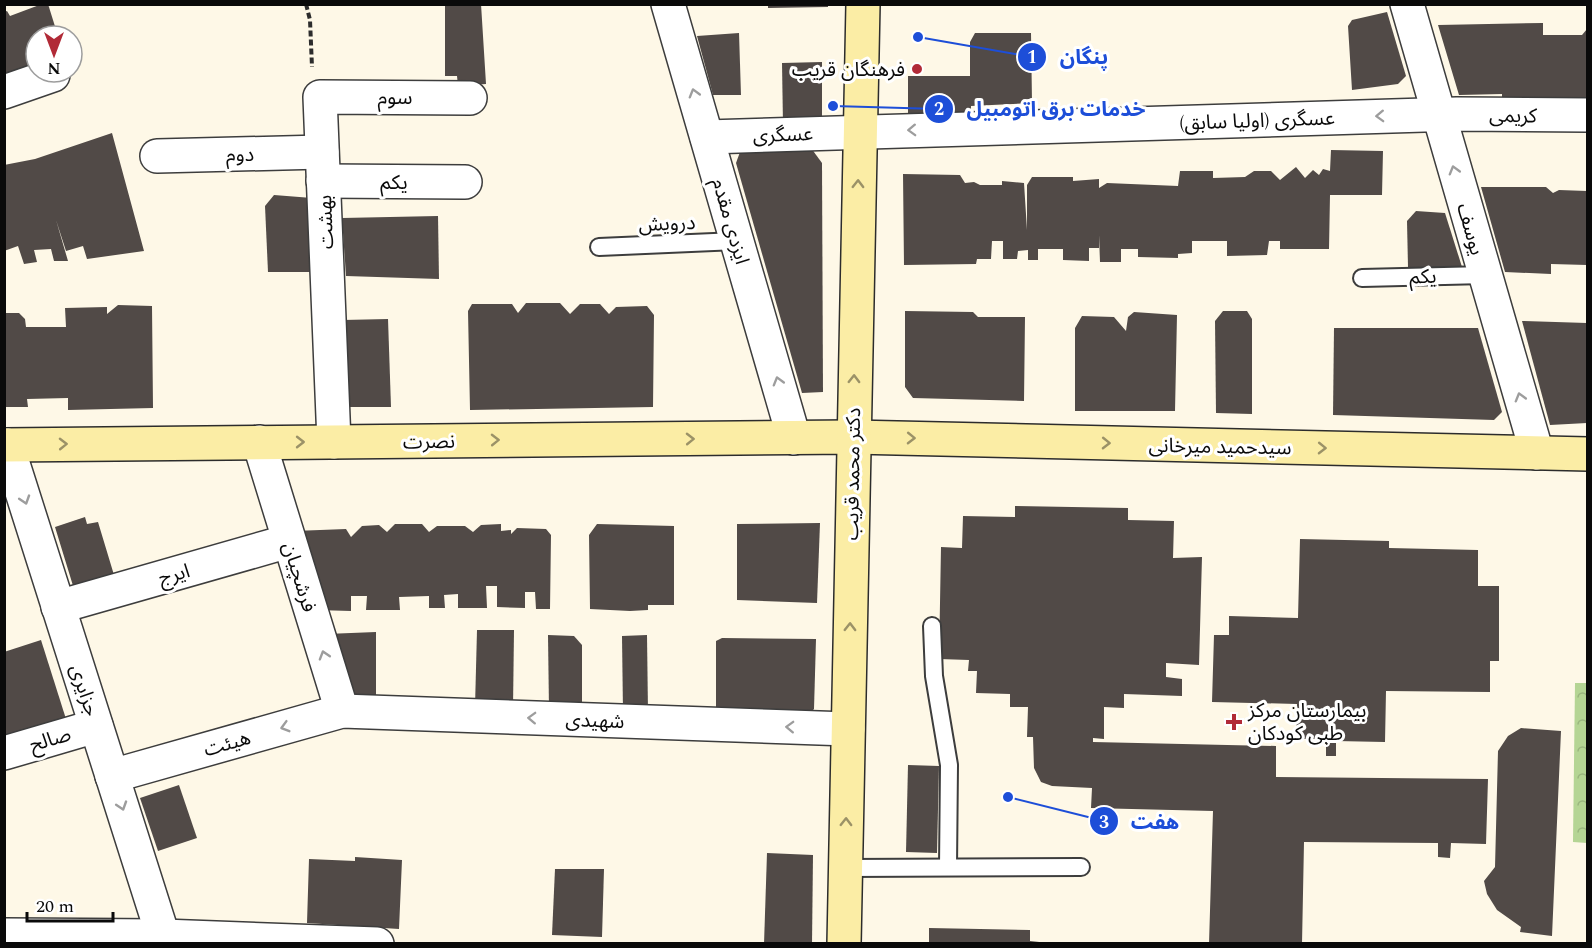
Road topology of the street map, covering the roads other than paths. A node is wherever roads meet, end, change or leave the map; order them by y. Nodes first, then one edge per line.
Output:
1 (668, 4) edge
2 (863, 4) edge
3 (1407, 4) edge
4 (27, 84) edge
5 (4, 92) edge
6 (320, 97) joint
7 (470, 98) dead end
8 (1438, 115) junction
9 (1587, 116) edge
10 (860, 131) junction
11 (707, 137) junction
12 (157, 156) dead end
13 (322, 167) junction
14 (465, 182) dead end
15 (737, 242) junction
16 (598, 247) dead end
17 (1485, 275) junction
18 (1362, 278) dead end
19 (853, 437) junction
20 (794, 438) junction
21 (259, 442) junction
22 (334, 442) junction
23 (6, 445) edge
24 (1537, 453) junction
25 (1587, 454) edge
26 (289, 541) junction
27 (58, 607) junction
28 (932, 626) dead end
29 (342, 711) junction
30 (96, 726) junction
31 (848, 729) junction
32 (4, 753) edge
33 (112, 776) junction
34 (948, 867) junction
35 (1081, 867) dead end
36 (845, 868) junction
37 (4, 935) edge
38 (163, 936) junction
39 (377, 944) edge
40 (844, 944) edge

11 -> 1 street, ایزدی مقدم
2 - 10 main road, دکتر محمد قریب
3 - 8 street, یوسف
4 - 5 street
6 - 7 street, سوم
6 - 13 street, بهشت
8 - 9 street, کریمی
8 -> 10 street, عسگری (اولیا سابق)
17 -> 8 street, یوسف
10 - 11 street, عسگری
19 -> 10 main road, دکتر محمد قریب
11 - 15 street, ایزدی مقدم
12 - 13 street, دوم
13 - 14 street, یکم
13 - 22 street, بهشت
15 - 16 lane, درویش
20 -> 15 street, ایزدی مقدم
17 - 18 lane, یکم
24 -> 17 street, یوسف
19 - 20 main road, نصرت
19 -> 24 main road, سیدحمید میرخانی
31 -> 19 main road, دکتر محمد قریب
22 -> 20 main road, نصرت
21 -> 22 main road, نصرت
23 -> 21 main road, نصرت
21 - 26 street, فرشچیان
23 -> 27 street, جزایری
24 - 25 main road, سیدحمید میرخانی
26 - 27 street, ایرج
29 -> 26 street, فرشچیان
27 - 30 street, جزایری
28 - 34 lane
31 -> 29 street, شهیدی
29 -> 33 street, هیئت
30 - 32 street, صالح
30 - 33 street, جزایری
36 -> 31 main road, دکتر محمد قریب
33 -> 38 street, جزایری
34 - 35 lane
34 - 36 lane
36 - 40 main road, دکتر محمد قریب
37 - 38 street
38 - 39 street

